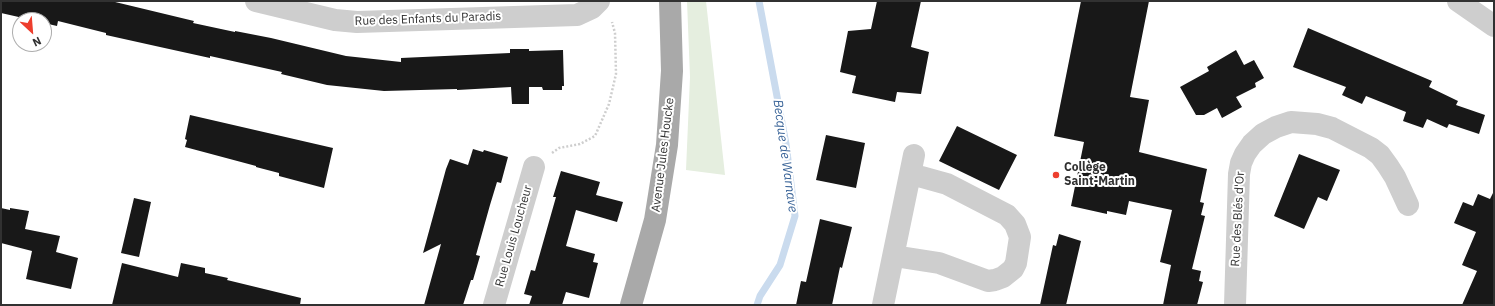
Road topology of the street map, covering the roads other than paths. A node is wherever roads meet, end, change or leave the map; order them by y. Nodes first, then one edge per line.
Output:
1 (256, 1) edge
2 (599, 1) edge
3 (670, 1) edge
4 (1458, 1) edge
5 (1494, 26) edge
6 (542, 162) road end
7 (1408, 204) dead end
8 (894, 256) junction
9 (494, 305) edge
10 (631, 305) edge
11 (884, 305) edge
12 (1235, 305) edge

1 - 2 street, Rue des Enfants du Paradis
3 - 10 main road, Avenue Jules Houcke
4 - 5 street
6 - 9 street, Rue Louis Loucheur
7 - 12 street, Rue des Blés d'Or
8 - 8 street
8 - 11 street

